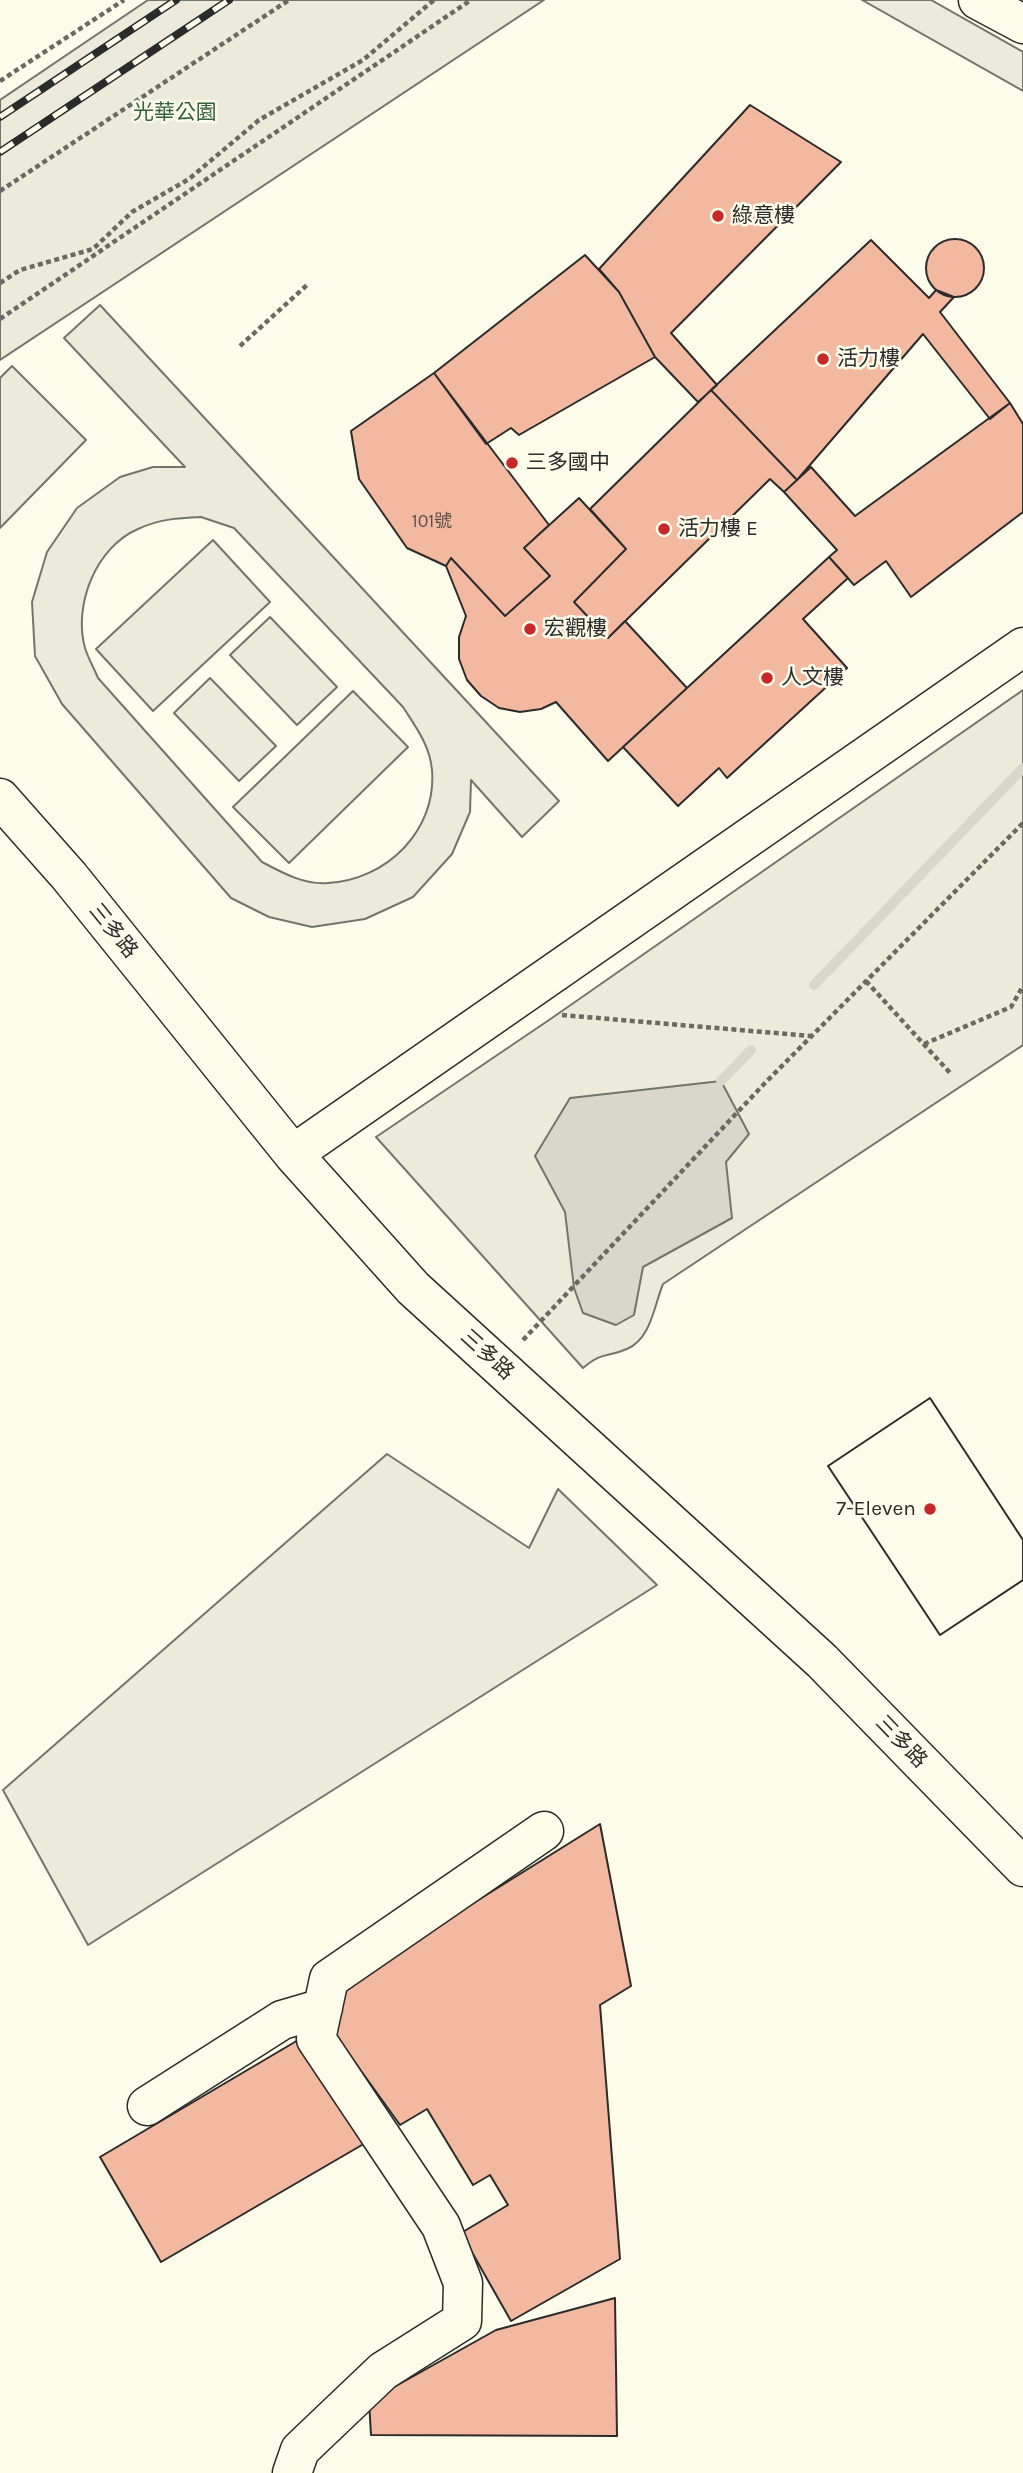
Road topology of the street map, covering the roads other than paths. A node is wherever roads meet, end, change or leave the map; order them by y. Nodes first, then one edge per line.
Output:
1 (978, 0) edge
2 (1023, 24) edge
3 (1023, 647) edge
4 (0, 798) edge
5 (293, 1154) junction
6 (544, 1831) dead end
7 (1023, 1867) edge
8 (323, 2008) junction
9 (147, 2106) dead end
10 (292, 2473) edge

1 - 2 street
3 - 5 street
4 - 5 street, 三多路
5 - 7 street, 三多路
6 - 8 street
8 - 9 street
8 - 10 street

